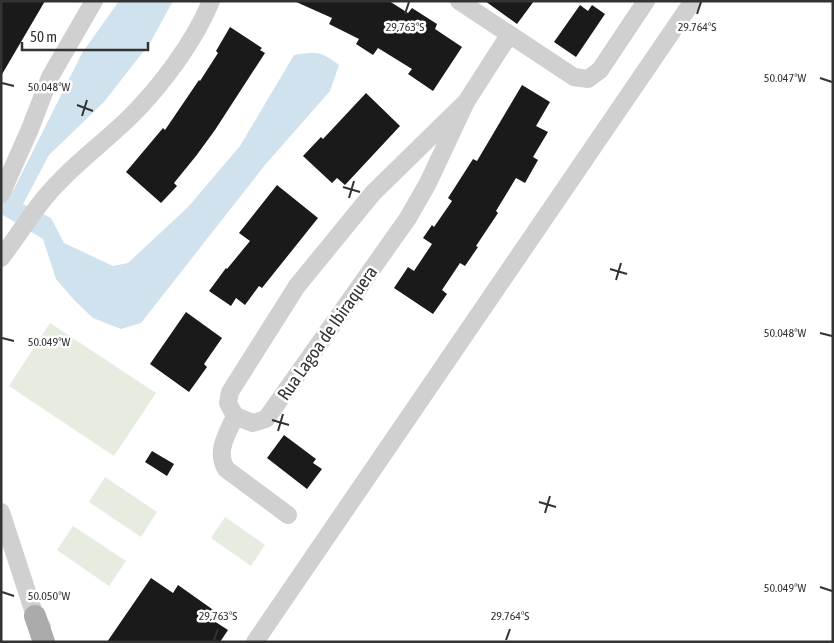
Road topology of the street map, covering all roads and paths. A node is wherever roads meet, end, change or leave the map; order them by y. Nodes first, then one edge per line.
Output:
1 (94, 1) edge
2 (211, 1) edge
3 (459, 1) edge
4 (646, 1) edge
5 (694, 1) edge
6 (509, 35) junction
7 (466, 102) junction
8 (4, 188) edge
9 (11, 237) edge
10 (1, 258) edge
11 (235, 416) junction
12 (1, 512) edge
13 (288, 515) dead end
14 (35, 616) junction
15 (44, 642) edge
16 (50, 642) edge
17 (256, 642) edge

1 - 8 street
2 - 9 street
3 - 6 street
4 - 6 street
5 - 17 street
6 - 7 street, Rua Lagoa de Ibiraquera
7 - 11 street, Rua Lagoa de Ibiraquera
7 - 11 street, Rua Lagoa de Ibiraquera
9 - 10 street
11 - 13 street
12 - 14 street
14 - 15 main road
14 - 16 street

